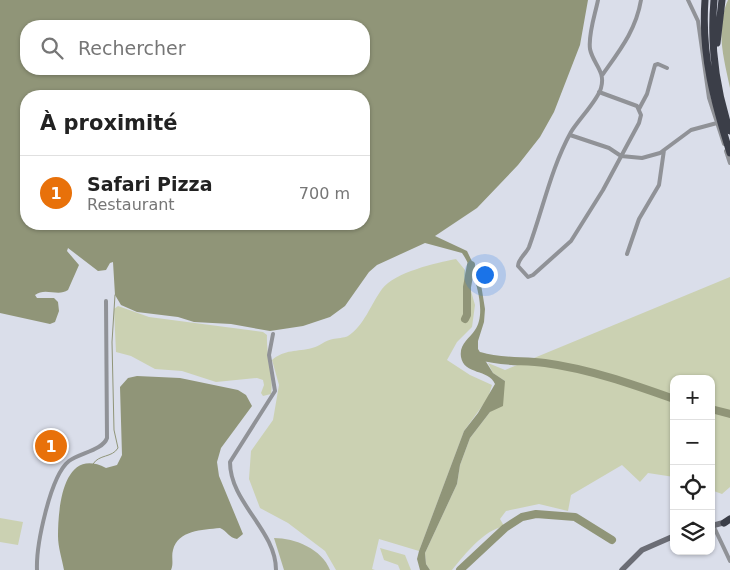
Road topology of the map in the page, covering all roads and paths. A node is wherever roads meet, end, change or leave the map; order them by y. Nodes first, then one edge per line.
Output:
1 (598, 0) edge
2 (641, 0) edge
3 (688, 0) edge
4 (705, 0) edge
5 (714, 0) edge
6 (722, 0) edge
7 (667, 68) dead end
8 (716, 71) junction
9 (603, 74) junction
10 (599, 92) junction
11 (639, 109) junction
12 (717, 123) junction
13 (730, 130) edge
14 (570, 135) junction
15 (664, 150) junction
16 (730, 153) edge
17 (621, 156) junction
18 (730, 163) edge
19 (627, 254) dead end
20 (106, 301) dead end
21 (273, 334) dead end
22 (728, 521) edge
23 (715, 524) edge
24 (715, 531) edge
25 (670, 538) edge
26 (730, 561) edge
27 (36, 570) edge
28 (276, 570) edge
29 (622, 570) edge

1 - 9 street
2 - 9 street
3 - 12 street
4 - 16 highway
5 - 8 highway
6 - 8 highway
7 - 11 street
8 - 13 highway
9 - 10 street
10 - 11 street
10 - 14 street
11 - 17 street
12 - 15 street
12 - 18 street
14 - 17 street
14 - 17 street
15 - 17 street
15 - 19 street
20 - 27 street
21 - 28 street
22 - 23 main road
24 - 26 street
25 - 29 main road

